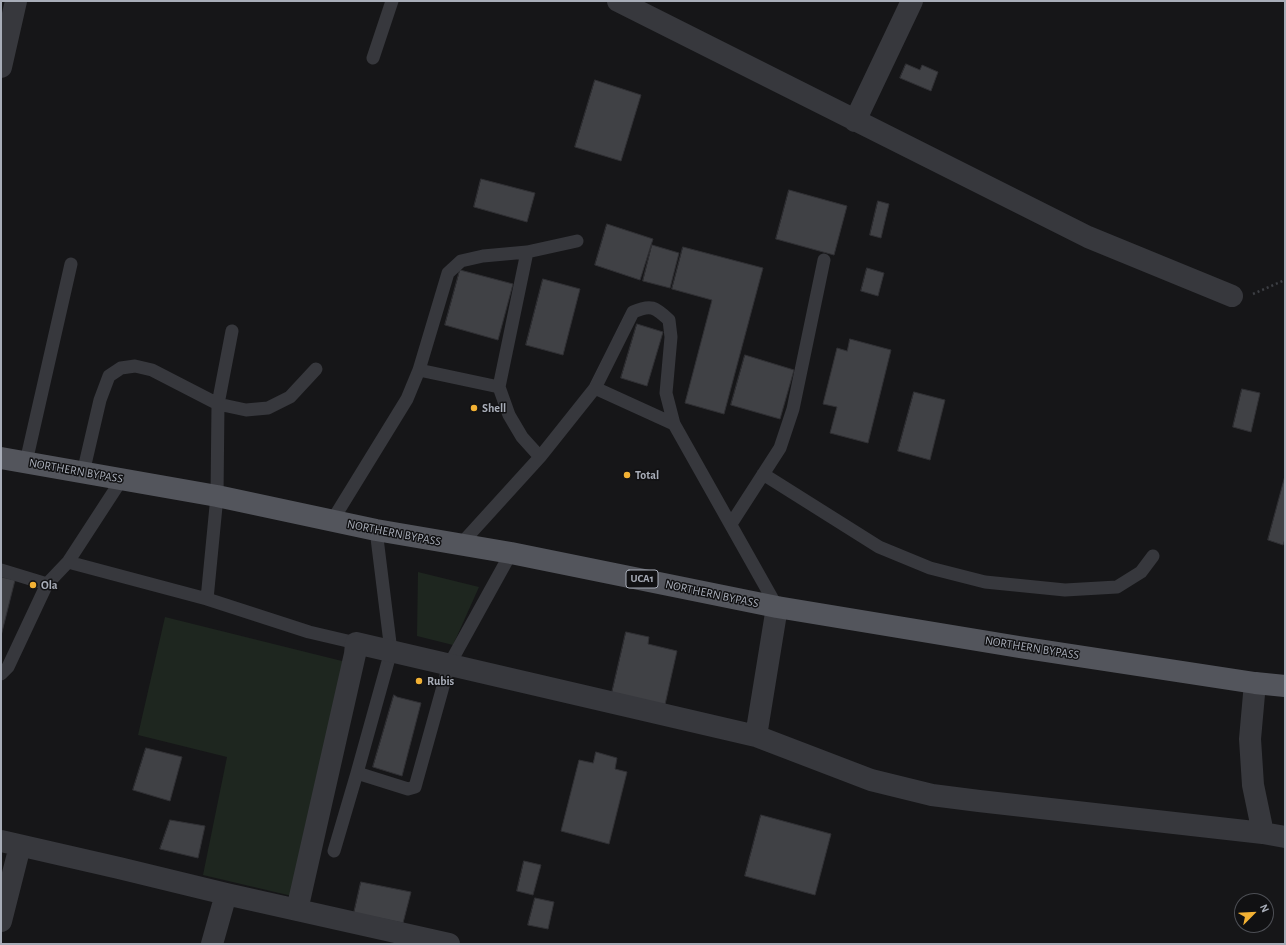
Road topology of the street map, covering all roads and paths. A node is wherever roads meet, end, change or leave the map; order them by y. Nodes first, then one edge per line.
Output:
1 (16, 1) edge
2 (392, 1) edge
3 (618, 1) edge
4 (912, 1) edge
5 (372, 58) dead end
6 (1, 67) edge
7 (855, 120) junction
8 (577, 241) dead end
9 (527, 252) junction
10 (824, 260) dead end
11 (70, 264) dead end
12 (1285, 280) edge
13 (1232, 296) joint
14 (232, 331) dead end
15 (316, 369) dead end
16 (420, 370) junction
17 (499, 387) junction
18 (595, 388) junction
19 (218, 404) junction
20 (674, 424) junction
21 (540, 457) junction
22 (1, 458) edge
23 (26, 462) junction
24 (83, 473) junction
25 (763, 474) junction
26 (122, 480) junction
27 (217, 496) junction
28 (332, 521) junction
29 (731, 524) junction
30 (376, 530) junction
31 (460, 545) junction
32 (511, 553) junction
33 (1153, 556) dead end
34 (68, 562) junction
35 (1, 570) edge
36 (46, 584) junction
37 (207, 599) junction
38 (777, 607) junction
39 (356, 643) junction
40 (391, 651) junction
41 (448, 665) junction
42 (1, 674) edge
43 (1255, 683) junction
44 (1285, 686) edge
45 (756, 736) junction
46 (357, 773) junction
47 (1263, 833) junction
48 (1285, 837) edge
49 (11, 844) edge
50 (334, 851) dead end
51 (226, 894) junction
52 (297, 910) junction
53 (1, 921) edge
54 (212, 944) edge
55 (449, 944) edge

1 - 6 street
2 - 5 lane
3 - 7 street
4 - 7 street
7 - 13 street
8 - 9 lane
9 - 16 lane
9 - 17 lane
10 - 25 lane
11 - 23 lane
12 - 13 path
14 - 19 lane
15 - 19 lane
16 - 17 lane
16 - 28 lane
17 - 21 lane
18 - 20 lane
18 - 20 lane
18 - 21 lane
19 - 24 lane
19 - 27 lane
20 - 29 lane
21 - 31 lane
22 - 23 main road, NORTHERN BYPASS / UCA1
23 - 24 main road, NORTHERN BYPASS / UCA1
24 - 26 main road, NORTHERN BYPASS / UCA1
25 - 29 lane
25 - 33 lane
26 - 27 main road, NORTHERN BYPASS / UCA1
26 - 34 lane
27 - 28 main road, NORTHERN BYPASS / UCA1
27 - 37 lane
28 - 30 main road, NORTHERN BYPASS / UCA1
29 - 38 lane
30 - 31 main road, NORTHERN BYPASS / UCA1
30 - 40 lane
31 - 32 main road, NORTHERN BYPASS / UCA1
32 - 38 main road, NORTHERN BYPASS / UCA1
32 - 41 lane
34 - 36 lane
34 - 37 lane
35 - 36 lane
36 - 42 lane
37 - 39 lane
38 - 43 main road, NORTHERN BYPASS / UCA1
38 - 45 street
39 - 40 street
39 - 52 street
40 - 41 street
40 - 46 lane
41 - 45 street
41 - 46 lane
43 - 44 main road, NORTHERN BYPASS / UCA1
43 - 47 street
45 - 47 street
46 - 50 lane
47 - 48 street
49 - 51 street
49 - 53 street
51 - 52 street
51 - 54 street
52 - 55 street

